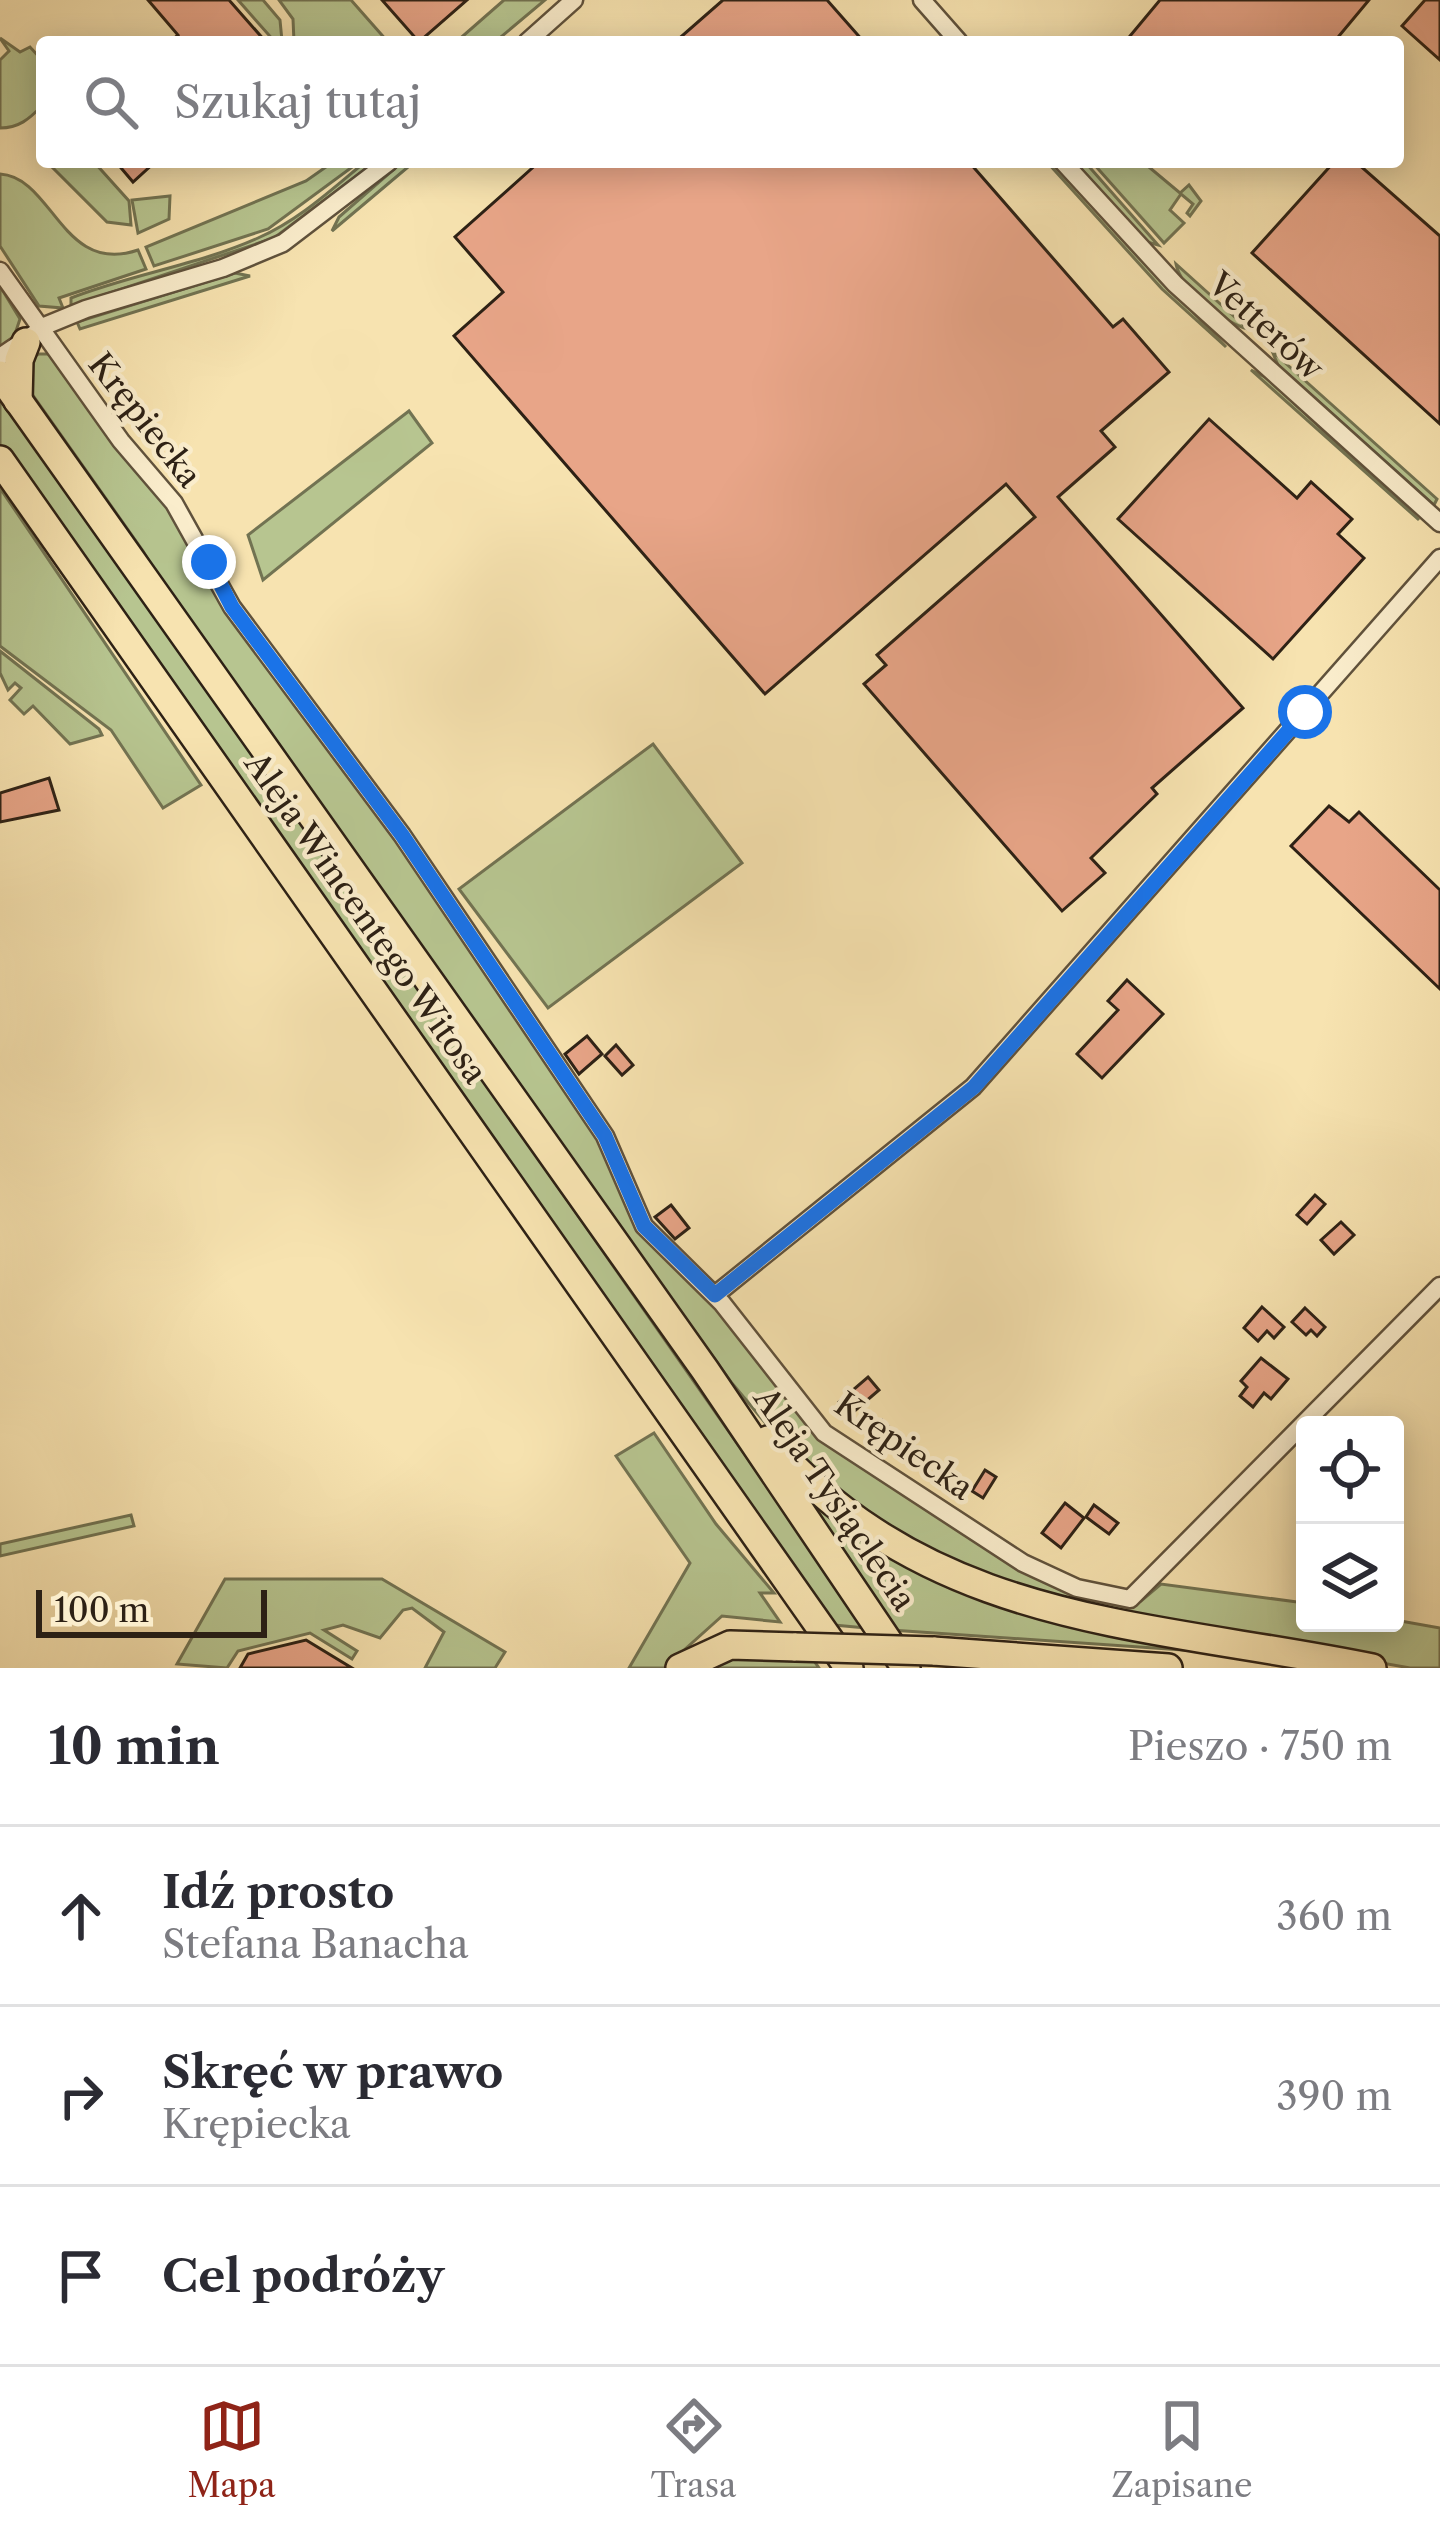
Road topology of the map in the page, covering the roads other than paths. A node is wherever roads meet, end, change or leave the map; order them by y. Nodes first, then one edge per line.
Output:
1 (574, 0) edge
2 (927, 4) edge
3 (534, 36) edge
4 (954, 36) edge
5 (382, 168) edge
6 (1069, 168) edge
7 (0, 271) edge
8 (34, 336) junction
9 (0, 357) edge
10 (0, 375) edge
11 (18, 401) junction
12 (0, 460) edge
13 (1440, 523) edge
14 (1440, 558) edge
15 (1440, 1286) edge
16 (715, 1295) junction
17 (705, 1370) junction
18 (810, 1612) junction
19 (680, 1668) edge
20 (837, 1668) edge
21 (850, 1668) edge
22 (906, 1668) edge
23 (1168, 1668) edge
24 (1372, 1668) edge

1 - 3 street
2 - 4 street
5 - 8 street
6 - 13 street, Vetterów
7 - 8 street, Krępiecka
8 - 9 street
8 - 11 main road
8 - 16 street, Krępiecka
10 - 11 main road, Aleja Wincentego Witosa
11 - 17 main road, Aleja Wincentego Witosa
12 - 18 main road, Aleja Wincentego Witosa
14 - 16 street
15 - 16 street, Krępiecka
17 - 22 main road, Aleja Tysiąclecia
17 - 24 main road
18 - 20 main road
18 - 21 main road
19 - 23 main road, bridge

